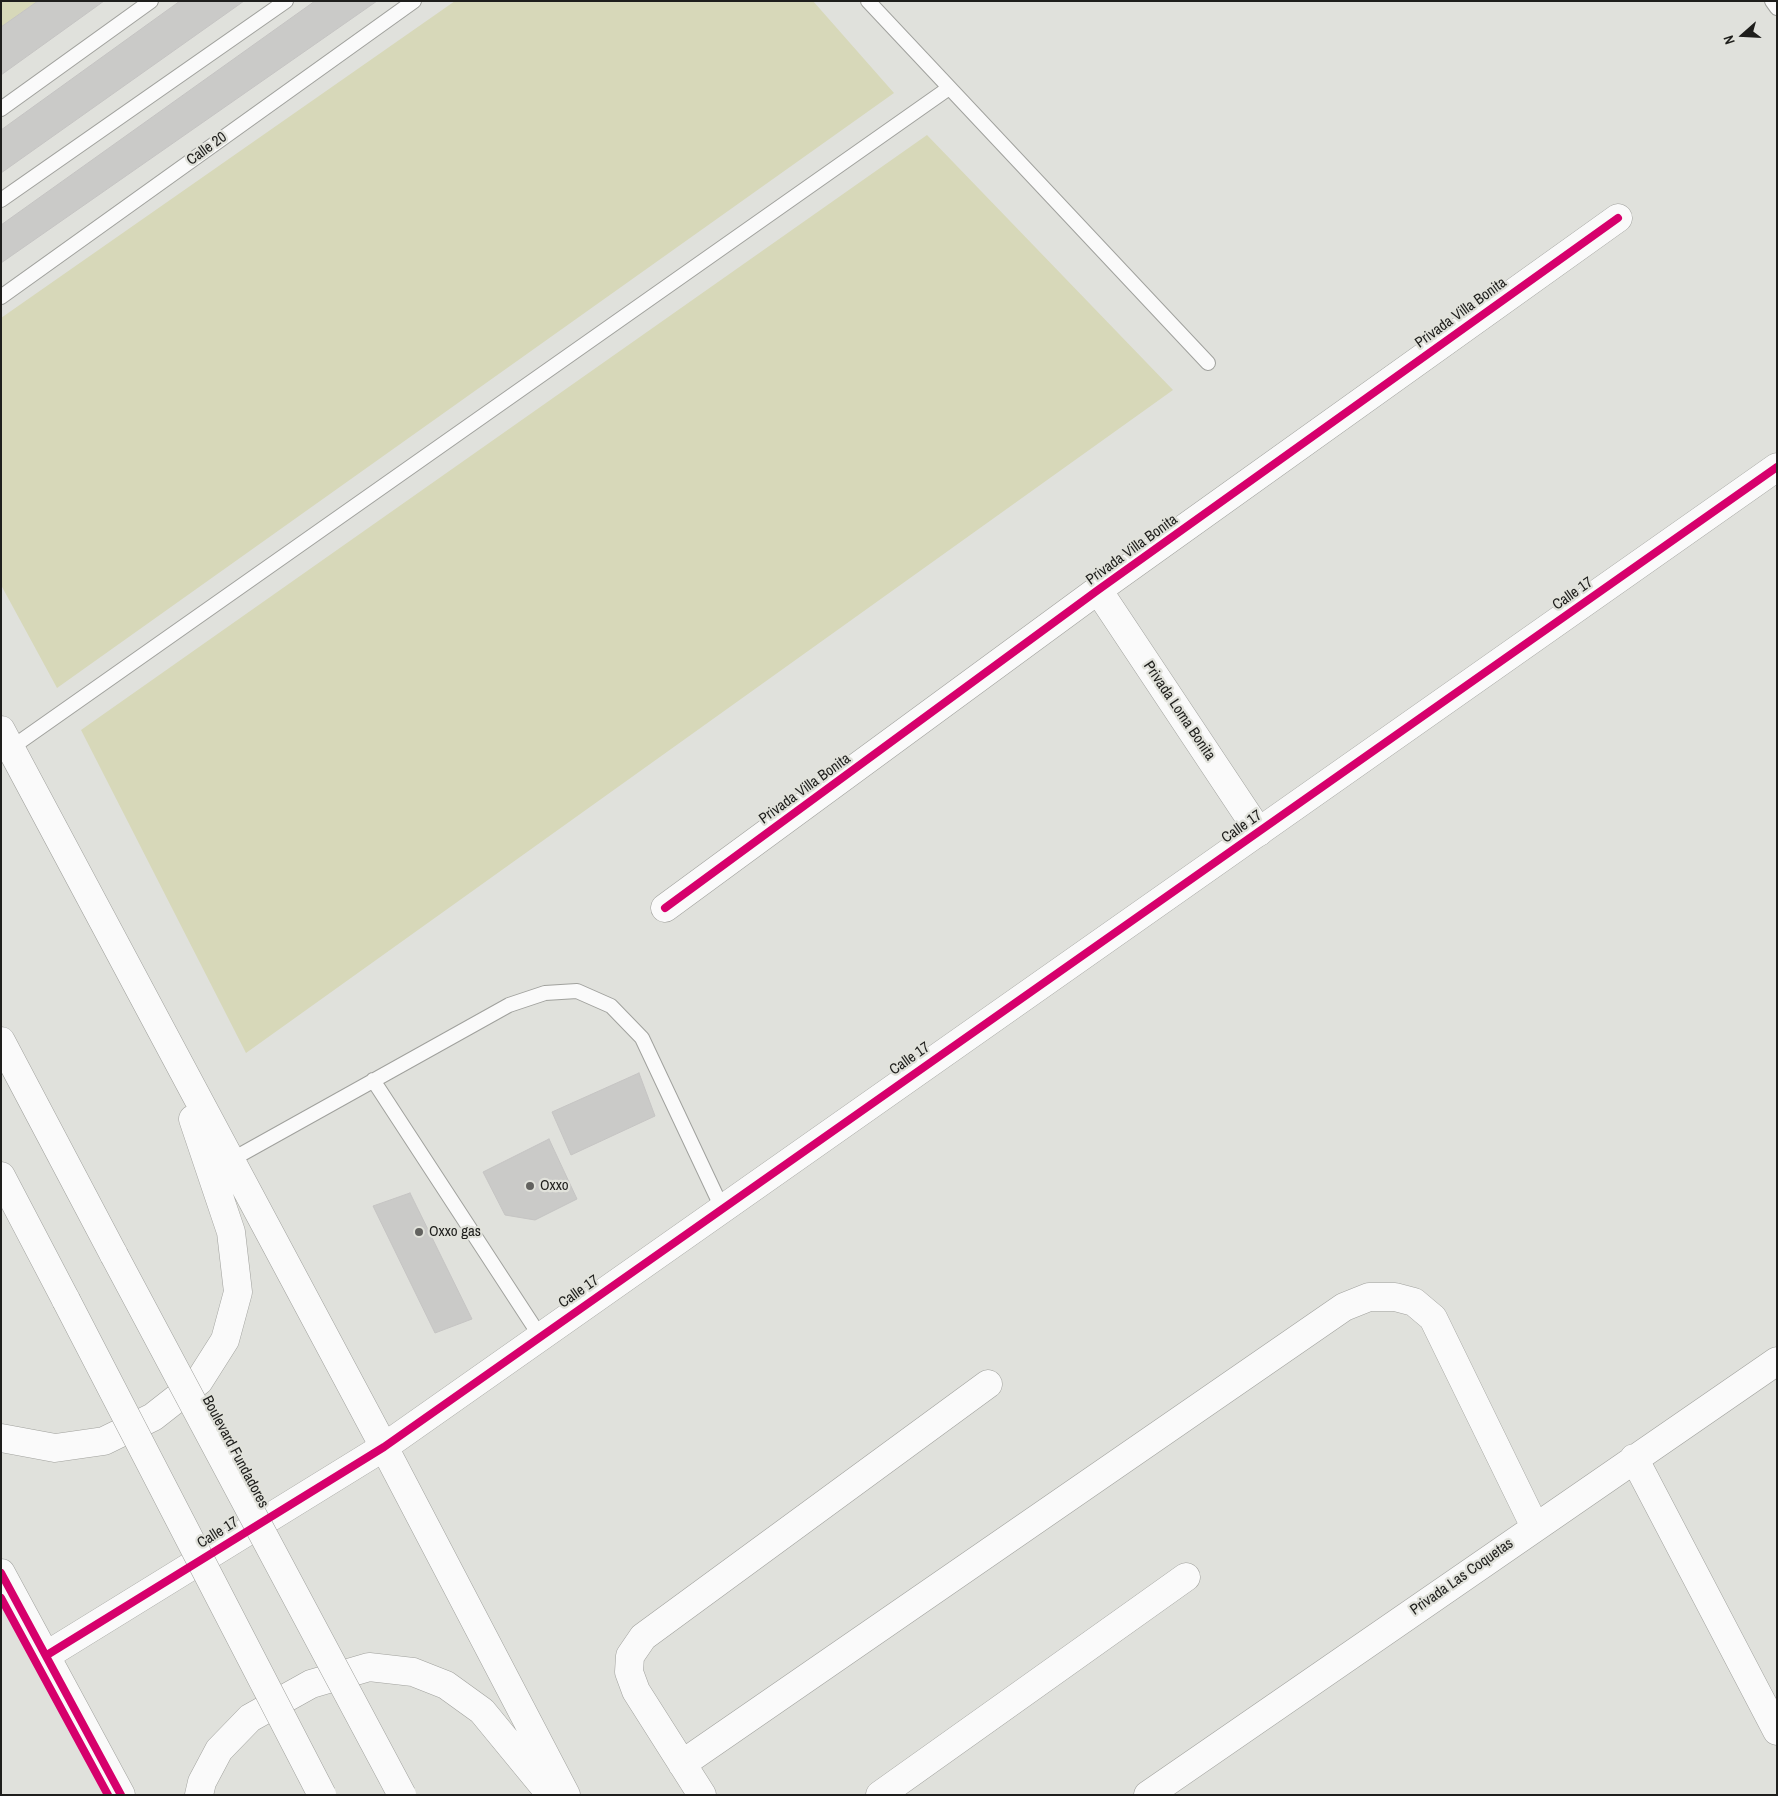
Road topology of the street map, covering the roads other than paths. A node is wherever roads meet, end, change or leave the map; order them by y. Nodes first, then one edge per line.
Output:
1 (151, 1) edge
2 (286, 1) edge
3 (414, 1) edge
4 (868, 1) edge
5 (1772, 1) edge
6 (1777, 8) edge
7 (949, 88) junction
8 (1, 109) edge
9 (1, 200) edge
10 (1618, 218) dead end
11 (1, 297) edge
12 (1208, 364) dead end
13 (1777, 467) edge
14 (1098, 590) junction
15 (6, 739) edge
16 (1259, 832) junction
17 (665, 908) dead end
18 (153, 1015) junction
19 (1, 1041) edge
20 (373, 1080) junction
21 (231, 1160) junction
22 (1, 1176) edge
23 (722, 1208) junction
24 (540, 1336) junction
25 (1777, 1361) edge
26 (988, 1384) dead end
27 (1, 1438) edge
28 (384, 1447) junction
29 (1634, 1458) junction
30 (1535, 1526) junction
31 (1, 1573) edge
32 (1186, 1577) dead end
33 (47, 1655) junction
34 (1777, 1731) edge
35 (682, 1764) junction
36 (121, 1795) edge
37 (199, 1795) edge
38 (322, 1795) edge
39 (402, 1795) edge
40 (551, 1795) edge
41 (566, 1795) edge
42 (702, 1795) edge
43 (880, 1795) edge
44 (1148, 1795) edge

1 - 8 lane
2 - 9 lane
3 - 11 lane, Calle 20
4 - 7 lane
5 - 6 lane
7 - 12 lane
7 - 15 lane
10 - 14 main road, Privada Villa Bonita
13 - 16 main road, Calle 17
14 - 16 main road, Privada Loma Bonita
14 - 17 main road, Privada Villa Bonita
15 - 18 main road
16 - 23 main road, Calle 17
18 - 21 main road
18 - 27 main road
19 - 39 main road, Boulevard Fundadores, bridge
20 - 21 lane
20 - 23 lane
20 - 24 lane
21 - 28 main road
22 - 38 main road, bridge
23 - 24 main road, Calle 17
24 - 28 main road, Calle 17
25 - 29 main road, Privada Las Coquetas
26 - 35 main road
28 - 33 main road, Calle 17
28 - 41 main road
29 - 30 main road, Privada Las Coquetas
29 - 34 main road
30 - 35 main road
30 - 44 main road, Privada Las Coquetas
31 - 33 main road
32 - 43 main road
33 - 36 main road
35 - 42 main road
37 - 40 main road

